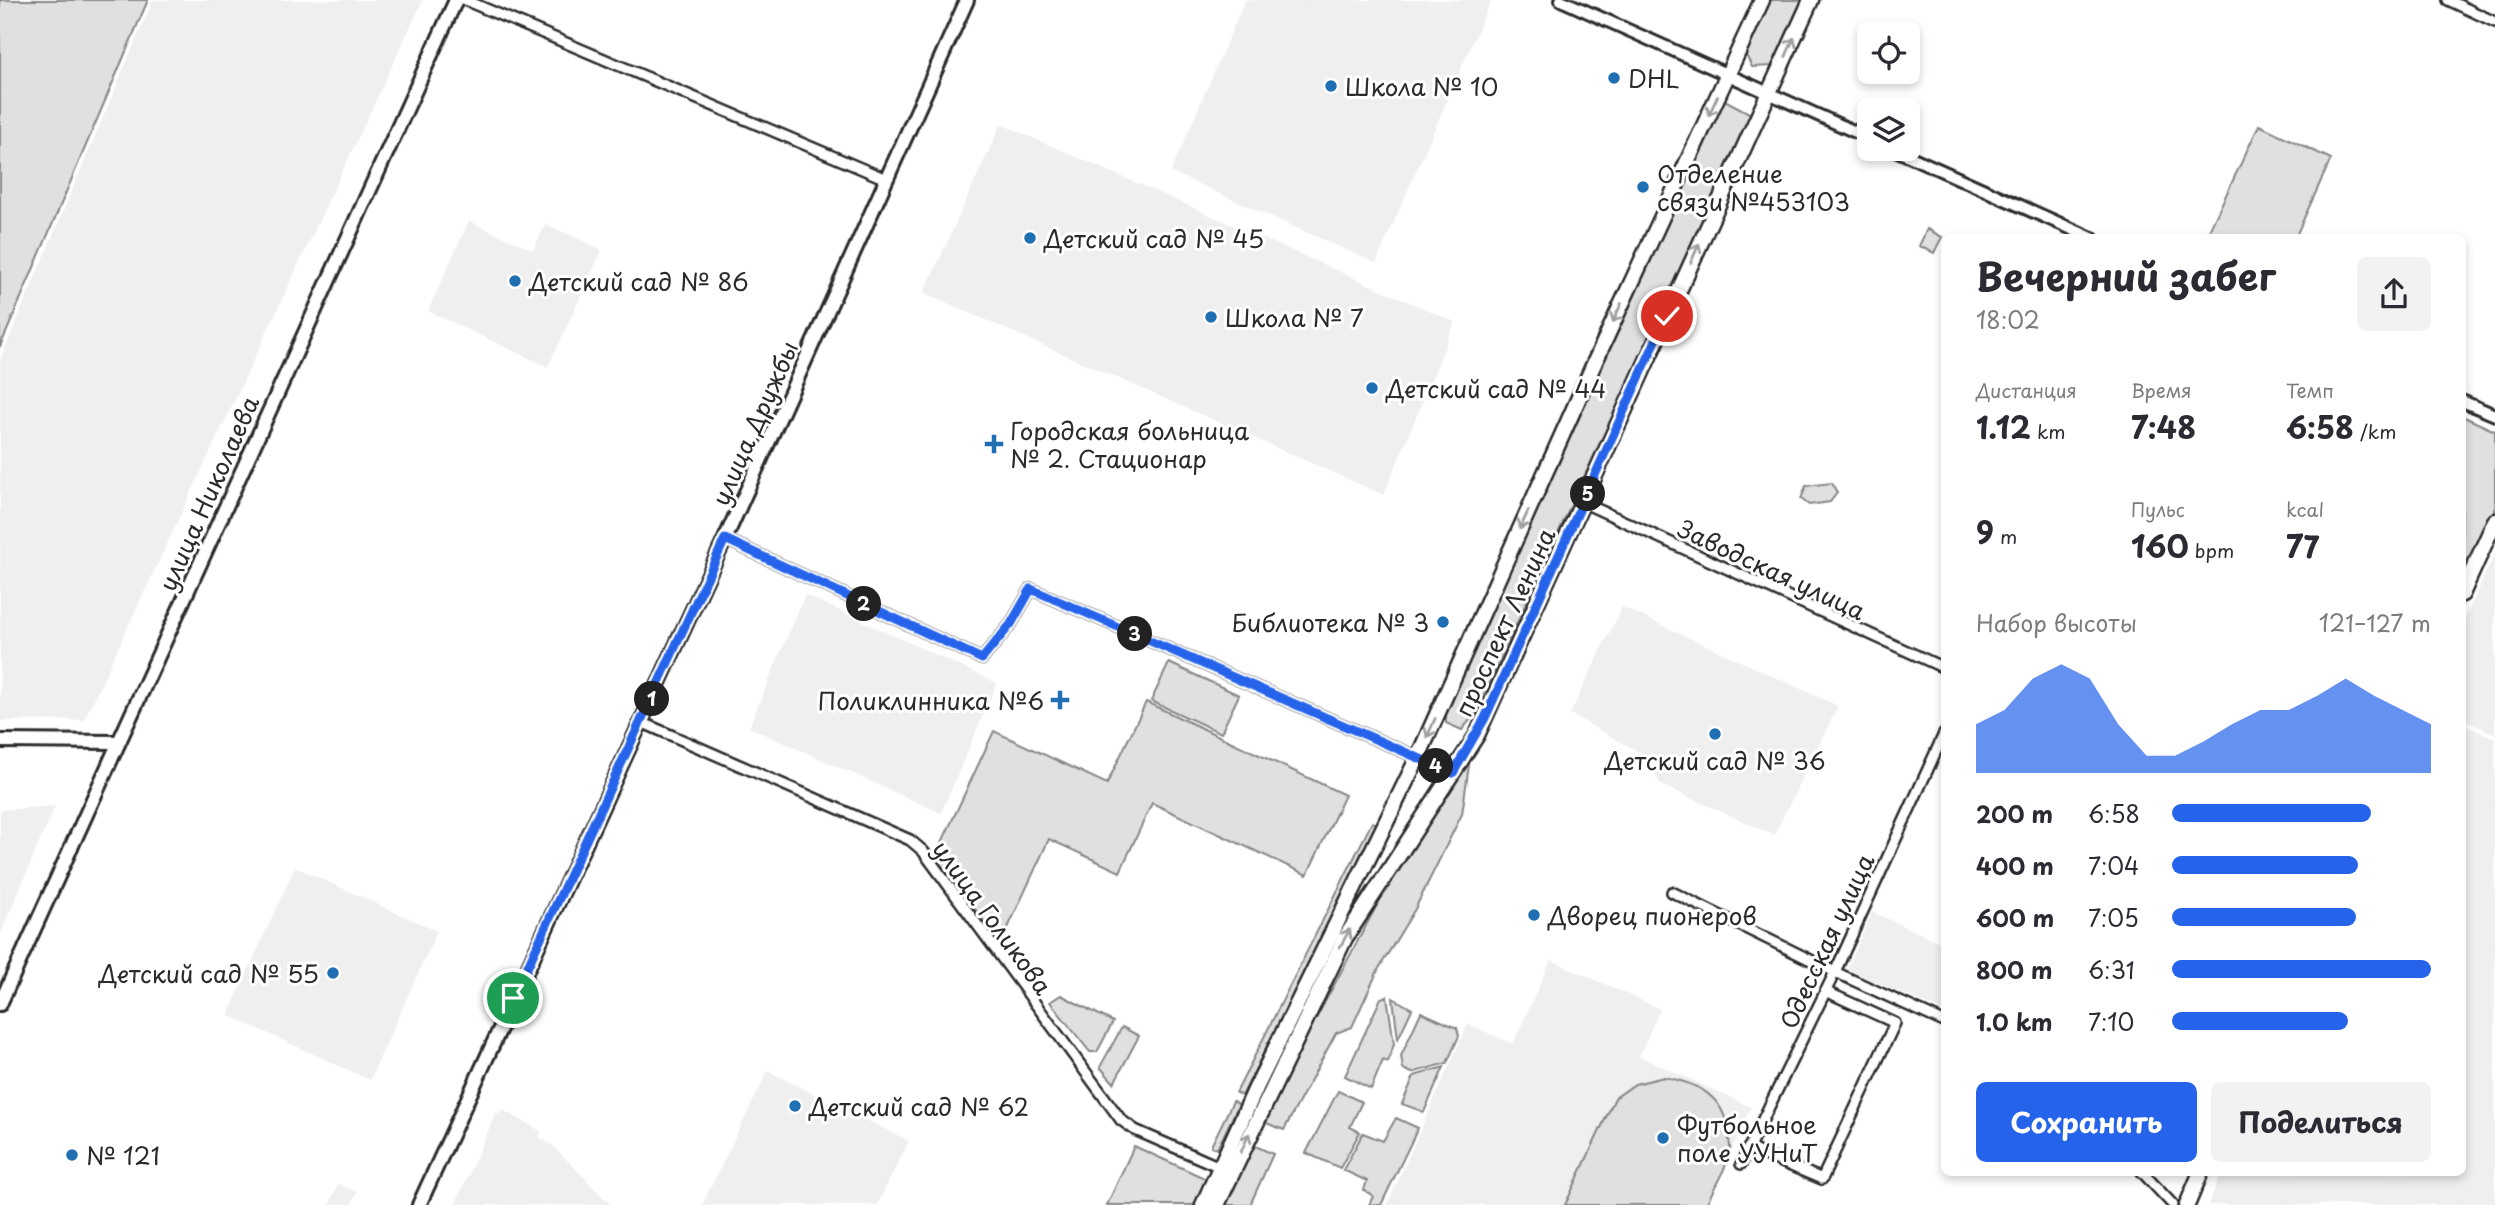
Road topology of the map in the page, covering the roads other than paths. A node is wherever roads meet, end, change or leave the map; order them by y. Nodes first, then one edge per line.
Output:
1 (456, 0) edge
2 (464, 0) edge
3 (967, 0) edge
4 (1561, 0) edge
5 (1762, 0) edge
6 (1811, 0) edge
7 (2448, 0) edge
8 (2495, 22) edge
9 (1728, 75) junction
10 (1769, 93) junction
11 (1857, 133) edge
12 (1920, 161) edge
13 (886, 179) junction
14 (2082, 234) edge
15 (2466, 403) edge
16 (2495, 415) edge
17 (1584, 503) junction
18 (2495, 522) edge
19 (725, 539) junction
20 (2466, 585) edge
21 (1941, 667) edge
22 (641, 722) junction
23 (0, 741) edge
24 (1941, 741) edge
25 (118, 742) junction
26 (1418, 757) junction
27 (1453, 773) junction
28 (1672, 892) dead end
29 (1835, 972) junction
30 (1825, 991) junction
31 (0, 1004) edge
32 (1941, 1021) edge
33 (1748, 1148) junction
34 (1741, 1164) dead end
35 (1226, 1169) junction
36 (2146, 1176) edge
37 (2199, 1176) edge
38 (419, 1205) edge
39 (1203, 1205) edge
40 (1217, 1205) edge
41 (2173, 1205) edge
42 (2186, 1205) edge

1 - 25 main road, улица Николаева
2 - 13 street
3 - 13 main road, улица Дружбы
4 - 9 street
5 - 9 main road, проспект Ленина
10 -> 6 main road, проспект Ленина
7 - 8 street
9 - 10 street
9 -> 26 main road, проспект Ленина
10 - 11 street
17 -> 10 main road, проспект Ленина
12 - 14 street
13 - 19 main road, улица Дружбы
15 - 16 street
17 - 21 street, Заводская улица
17 - 27 main road, проспект Ленина
18 - 20 main road
19 - 22 main road, улица Дружбы
19 - 26 street
22 - 35 street, улица Голикова
22 - 38 main road, улица Дружбы
23 - 25 main road
24 - 29 street, Одесская улица
25 - 31 main road, улица Николаева
26 - 27 street
26 - 35 main road, проспект Ленина
35 -> 27 main road, проспект Ленина
28 - 29 street
29 - 30 street, Одесская улица
29 - 32 street
30 - 33 street, Одесская улица
30 - 33 street
33 - 34 street, Одесская улица
35 - 39 main road, проспект Ленина
35 - 40 main road, проспект Ленина
36 - 41 street
37 - 42 main road

